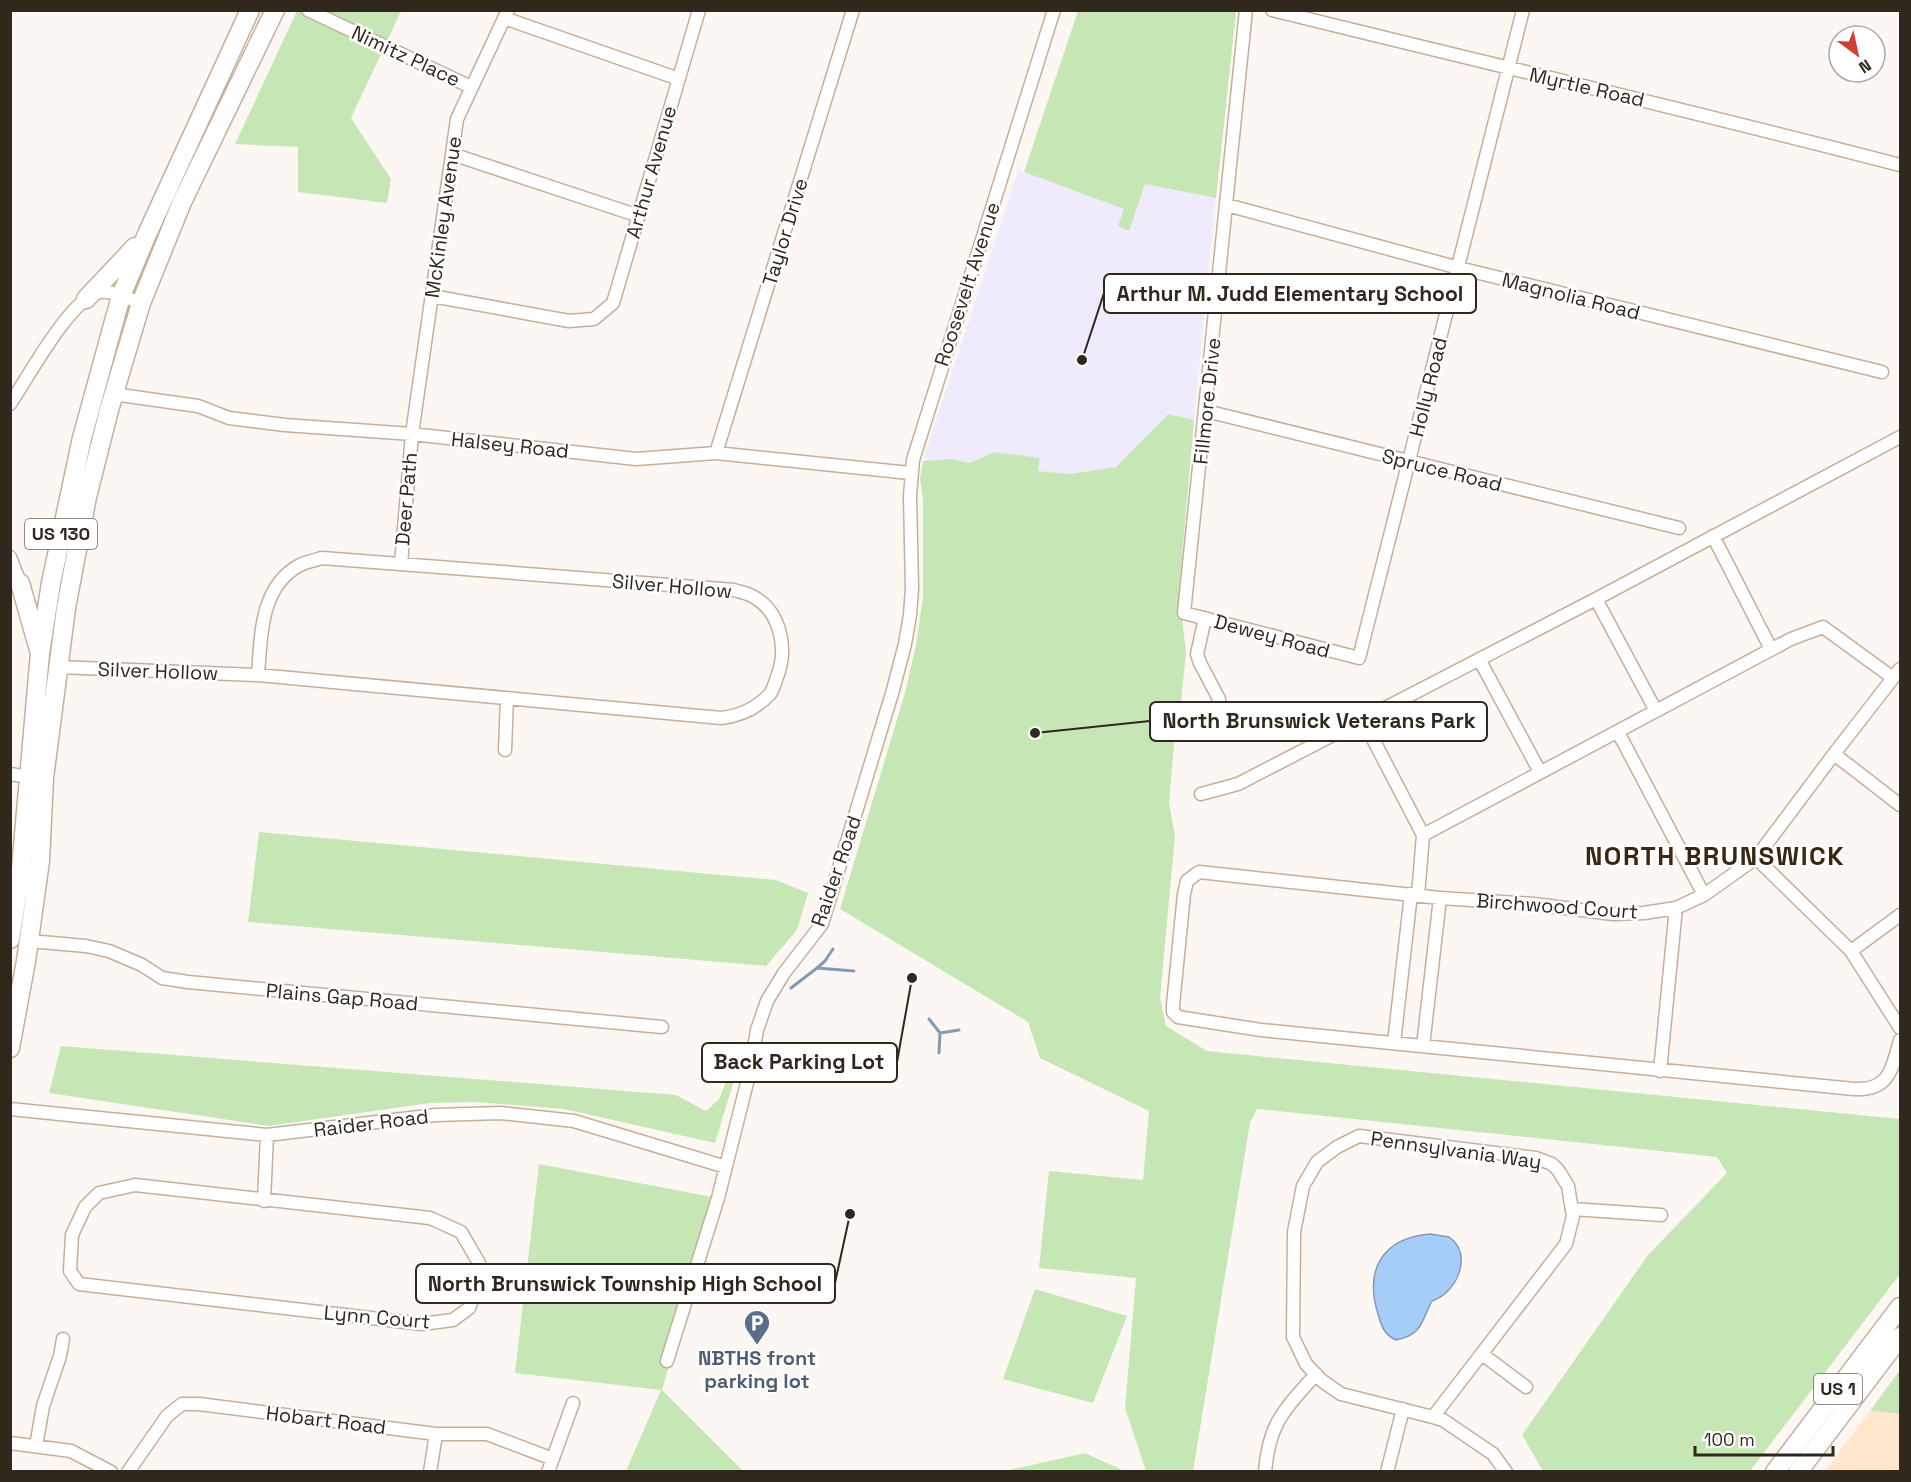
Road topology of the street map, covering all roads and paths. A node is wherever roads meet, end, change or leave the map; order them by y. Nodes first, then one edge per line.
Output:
1 (250, 10) edge
2 (275, 10) edge
3 (308, 10) edge
4 (699, 10) edge
5 (853, 10) edge
6 (1054, 10) edge
7 (1246, 10) edge
8 (1272, 10) edge
9 (1524, 10) edge
10 (506, 14) edge
11 (1509, 69) junction
12 (679, 79) junction
13 (471, 87) junction
14 (452, 154) junction
15 (1900, 165) edge
16 (1227, 205) junction
17 (639, 216) junction
18 (148, 232) junction
19 (1459, 268) junction
20 (121, 296) junction
21 (432, 296) junction
22 (86, 299) junction
23 (141, 301) junction
24 (1882, 372) dead end
25 (113, 394) junction
26 (10, 404) edge
27 (1206, 411) junction
28 (412, 434) junction
29 (1900, 437) edge
30 (716, 453) junction
31 (1409, 462) junction
32 (910, 473) junction
33 (1679, 528) dead end
34 (1713, 536) junction
35 (10, 557) edge
36 (911, 562) joint
37 (401, 564) junction
38 (20, 583) junction
39 (51, 583) junction
40 (1596, 599) junction
41 (1185, 613) joint
42 (1205, 618) junction
43 (1771, 649) junction
44 (40, 653) junction
45 (1359, 658) joint
46 (1479, 659) junction
47 (58, 667) junction
48 (1897, 674) edge
49 (258, 675) junction
50 (507, 698) junction
51 (1656, 711) junction
52 (1362, 718) junction
53 (1219, 729) dead end
54 (1618, 732) junction
55 (505, 750) dead end
56 (1834, 754) junction
57 (1540, 771) junction
58 (10, 774) edge
59 (37, 777) junction
60 (1201, 794) dead end
61 (1900, 805) edge
62 (1423, 835) junction
63 (1756, 858) junction
64 (1415, 895) junction
65 (1704, 895) junction
66 (1440, 898) junction
67 (1676, 908) junction
68 (1899, 920) edge
69 (10, 939) edge
70 (29, 940) junction
71 (1851, 951) junction
72 (662, 1027) dead end
73 (1900, 1028) edge
74 (1900, 1040) edge
75 (1394, 1043) junction
76 (1423, 1046) junction
77 (10, 1048) edge
78 (1660, 1071) junction
79 (10, 1109) edge
80 (267, 1135) junction
81 (726, 1167) junction
82 (264, 1201) junction
83 (1572, 1209) junction
84 (1661, 1215) dead end
85 (1900, 1307) edge
86 (1900, 1337) edge
87 (63, 1339) dead end
88 (1482, 1354) junction
89 (667, 1361) dead end
90 (1316, 1374) junction
91 (1526, 1387) dead end
92 (573, 1403) dead end
93 (1403, 1409) junction
94 (1433, 1417) junction
95 (436, 1434) junction
96 (10, 1443) edge
97 (36, 1446) junction
98 (553, 1459) junction
99 (111, 1472) edge
100 (128, 1472) edge
101 (430, 1472) edge
102 (548, 1472) edge
103 (1265, 1472) edge
104 (1388, 1472) edge
105 (1506, 1472) edge
106 (1775, 1472) edge
107 (1798, 1472) edge

1 - 18 highway, US 130
2 - 23 highway, US 130
3 - 13 street, Nimitz Place
4 - 12 street, Arthur Avenue
5 - 30 street, Taylor Drive
6 - 32 street, Roosevelt Avenue
7 - 16 street, Fillmore Drive
8 - 11 street, Myrtle Road
9 - 11 street, Holly Road
10 - 12 street
10 - 13 street, McKinley Avenue
11 - 15 street, Myrtle Road
11 - 19 street, Holly Road
12 - 17 street, Arthur Avenue
13 - 14 street, McKinley Avenue
14 - 17 street
14 - 21 street, McKinley Avenue
16 - 19 street, Magnolia Road
16 - 27 street, Fillmore Drive
17 - 21 street, Arthur Avenue
18 - 20 highway, US 130
18 - 22 highway
19 - 24 street, Magnolia Road
19 - 31 street, Holly Road
20 - 22 street
20 - 23 street
20 - 39 highway, US 130
21 - 28 street, McKinley Avenue
22 - 26 street
23 - 25 highway, US 130
25 - 28 street, Halsey Road
25 - 47 highway, US 130
27 - 31 street, Spruce Road
27 - 41 street, Fillmore Drive
28 - 30 street, Halsey Road
28 - 37 street, Deer Path
29 - 34 street
30 - 32 street, Halsey Road
31 - 33 street, Spruce Road
31 - 45 street, Holly Road
32 - 36 street, Roosevelt Avenue
34 - 40 street
34 - 43 street
35 - 38 street
36 - 81 street, Raider Road
37 - 49 street, Silver Hollow
37 - 50 street, Silver Hollow
38 - 39 highway
38 - 44 highway
39 - 44 highway, US 130
40 - 46 street
40 - 51 street
41 - 42 street, Dewey Road
42 - 45 street, Dewey Road
42 - 53 street
43 - 48 street
43 - 51 street
44 - 59 highway, US 130
46 - 52 street
46 - 57 street
47 - 49 street, Silver Hollow
47 - 59 highway, US 130
48 - 56 street, Birchwood Court
49 - 50 street, Silver Hollow
50 - 55 street
51 - 54 street
52 - 60 street
52 - 62 street
54 - 57 street
54 - 65 street
56 - 61 street
56 - 63 street, Birchwood Court
57 - 62 street
58 - 59 street
59 - 69 highway, US 130
59 - 70 highway, US 130
62 - 64 street
63 - 65 street, Birchwood Court
63 - 71 street
64 - 66 street, Birchwood Court
64 - 75 street
64 - 75 street, Birchwood Court
65 - 67 street, Birchwood Court
66 - 67 street, Birchwood Court
66 - 76 street
67 - 78 street
68 - 71 street
70 - 72 street, Plains Gap Road
70 - 77 highway, US 130
71 - 73 street
74 - 78 street
75 - 76 street
76 - 78 street
79 - 80 street, Raider Road
80 - 81 street, Raider Road
80 - 82 street
81 - 89 street, Raider Road
82 - 82 street, Lynn Court
83 - 84 street
83 - 88 street, Pennsylvania Way
83 - 90 street, Pennsylvania Way
85 - 106 highway, US 1
86 - 107 highway, US 1
87 - 97 street
88 - 91 street
88 - 94 street, Pennsylvania Way
90 - 93 street, Pennsylvania Way
90 - 103 street
92 - 98 street
93 - 94 street, Pennsylvania Way
93 - 104 street
94 - 105 street
95 - 98 street, Hobart Road
95 - 100 street, Hobart Road
95 - 101 street
96 - 97 street
97 - 99 street
98 - 102 street

